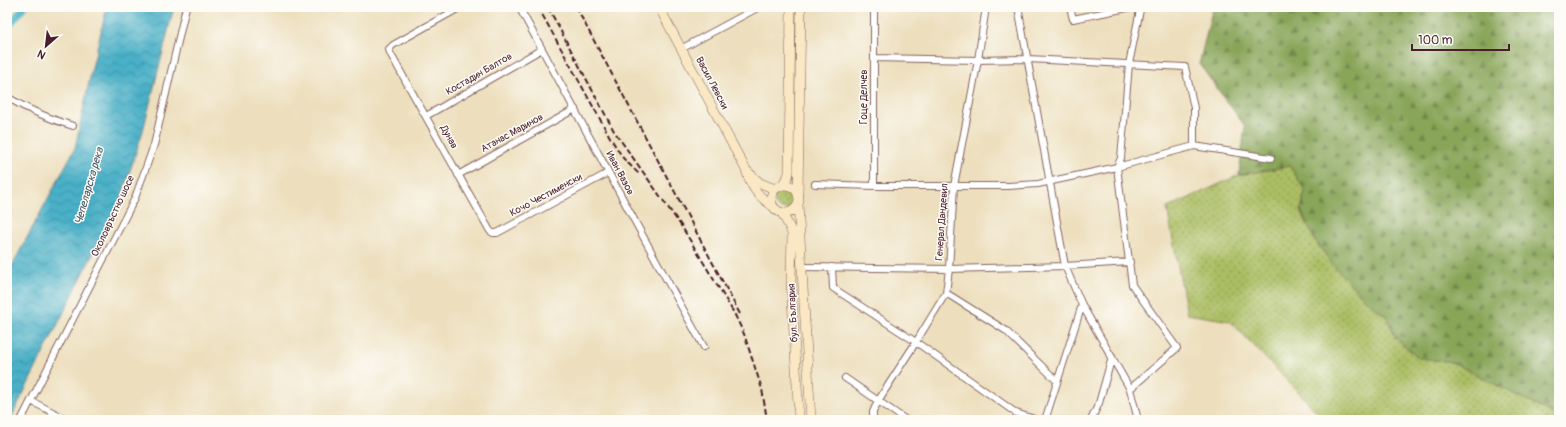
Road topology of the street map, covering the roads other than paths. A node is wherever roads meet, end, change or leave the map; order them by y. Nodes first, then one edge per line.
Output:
1 (186, 7) edge
2 (461, 7) edge
3 (518, 7) edge
4 (659, 7) edge
5 (758, 7) edge
6 (791, 7) edge
7 (801, 7) edge
8 (874, 7) edge
9 (986, 7) edge
10 (1018, 7) edge
11 (1070, 7) edge
12 (1127, 7) edge
13 (1141, 9) edge
14 (681, 48) junction
15 (542, 50) junction
16 (874, 58) junction
17 (1028, 59) junction
18 (978, 60) junction
19 (1129, 64) junction
20 (7, 98) edge
21 (575, 109) junction
22 (426, 116) junction
23 (73, 126) dead end
24 (1194, 146) junction
25 (1271, 158) dead end
26 (1116, 167) junction
27 (746, 170) junction
28 (608, 173) junction
29 (458, 175) junction
30 (1050, 181) junction
31 (815, 184) dead end
32 (874, 186) junction
33 (954, 186) junction
34 (778, 187) junction
35 (798, 194) junction
36 (798, 204) junction
37 (771, 205) junction
38 (782, 213) junction
39 (493, 233) joint
40 (1130, 262) junction
41 (1065, 266) junction
42 (802, 267) junction
43 (832, 267) junction
44 (949, 269) junction
45 (946, 293) junction
46 (1082, 305) junction
47 (916, 342) junction
48 (704, 347) dead end
49 (1112, 357) junction
50 (845, 378) dead end
51 (1058, 381) junction
52 (1130, 389) junction
53 (31, 401) junction
54 (878, 401) junction
55 (1016, 413) junction
56 (21, 420) edge
57 (68, 420) edge
58 (799, 420) edge
59 (810, 420) edge
60 (873, 420) edge
61 (906, 420) edge
62 (1013, 420) edge
63 (1037, 420) edge
64 (1045, 420) edge
65 (1091, 420) edge
66 (1138, 420) edge

1 - 53 street, Околовръстно шосе
2 - 22 street, Дунав
3 - 15 street, Иван Вазов
4 - 14 main road, Васил Левски
5 - 14 street
6 - 34 main road
7 - 35 main road
8 - 16 street, Гоце Делчев
9 - 18 street, Генерал Дандевил
10 - 17 street
11 - 12 street
12 - 13 street
13 - 19 street
14 - 27 main road, Васил Левски
15 - 21 street, Иван Вазов
15 - 22 street, Костадин Балтов
16 - 18 street
16 - 32 street, Гоце Делчев
17 - 18 street
17 - 19 street
17 - 30 street
18 - 33 street, Генерал Дандевил
19 - 24 street
19 - 26 street
20 - 23 street
21 - 28 street, Иван Вазов
21 - 29 street, Атанас Маринов
22 - 29 street, Дунав
24 - 25 street
24 - 26 street
26 - 30 street
26 - 40 street
27 - 34 main road, Васил Левски
27 - 37 main road, Васил Левски
28 - 39 street, Кочо Честименски
28 - 48 street, Иван Вазов
29 - 39 street, Дунав
30 - 33 street
30 - 41 street
31 - 32 street
32 - 33 street
33 - 44 street, Генерал Дандевил
34 - 35 main road
34 - 37 main road
35 - 36 main road
36 - 38 main road
36 - 42 main road, бул. България
37 - 38 main road
38 - 58 main road, бул. България
40 - 41 street
40 - 52 street
41 - 44 street
41 - 46 street
42 - 43 street
42 - 59 main road, бул. България
43 - 44 street
43 - 47 street
44 - 45 street, Генерал Дандевил
45 - 47 street, Генерал Дандевил
45 - 51 street
46 - 49 street
46 - 51 street
47 - 54 street, Генерал Дандевил
47 - 55 street
49 - 52 street
49 - 65 street
50 - 54 street
51 - 64 street
52 - 66 street
53 - 56 street, Околовръстно шосе
53 - 57 street
54 - 60 street, Генерал Дандевил
54 - 61 street
55 - 62 street
55 - 63 street

